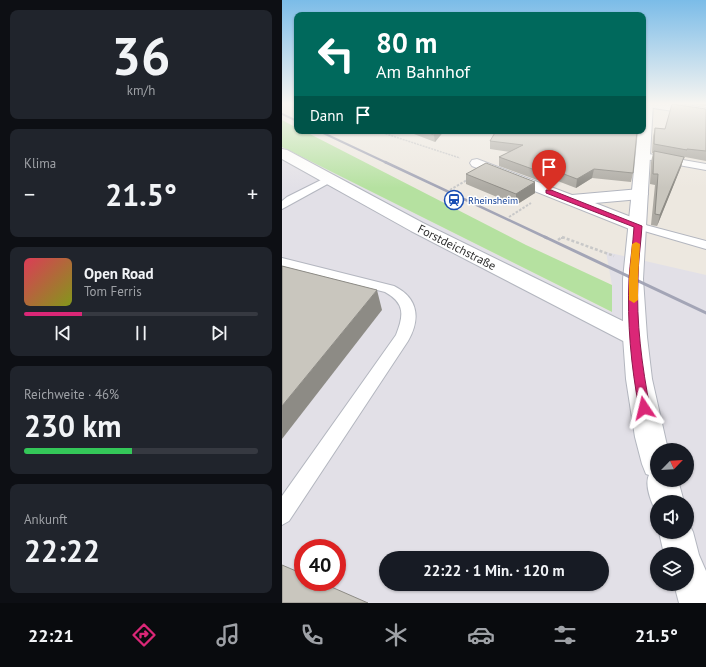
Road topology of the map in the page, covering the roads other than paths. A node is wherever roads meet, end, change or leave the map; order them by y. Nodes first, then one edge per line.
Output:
1 (645, 134) edge
2 (282, 153) edge
3 (643, 156) junction
4 (477, 163) road end
5 (706, 167) edge
6 (329, 179) junction
7 (640, 194) junction
8 (570, 200) junction
9 (282, 206) edge
10 (638, 226) junction
11 (706, 244) edge
12 (282, 262) edge
13 (635, 337) junction
14 (652, 443) edge
15 (282, 514) edge
16 (694, 590) edge
17 (698, 603) edge

1 - 3 street
2 - 6 street, Forstdeichstraße
3 - 5 lane
3 - 7 street
4 - 8 street
6 - 9 lane
6 - 13 street, Forstdeichstraße
7 - 8 street
7 - 10 street
8 - 10 street
10 - 11 lane
10 - 13 street
12 - 15 lane
13 - 14 street
16 - 17 street

